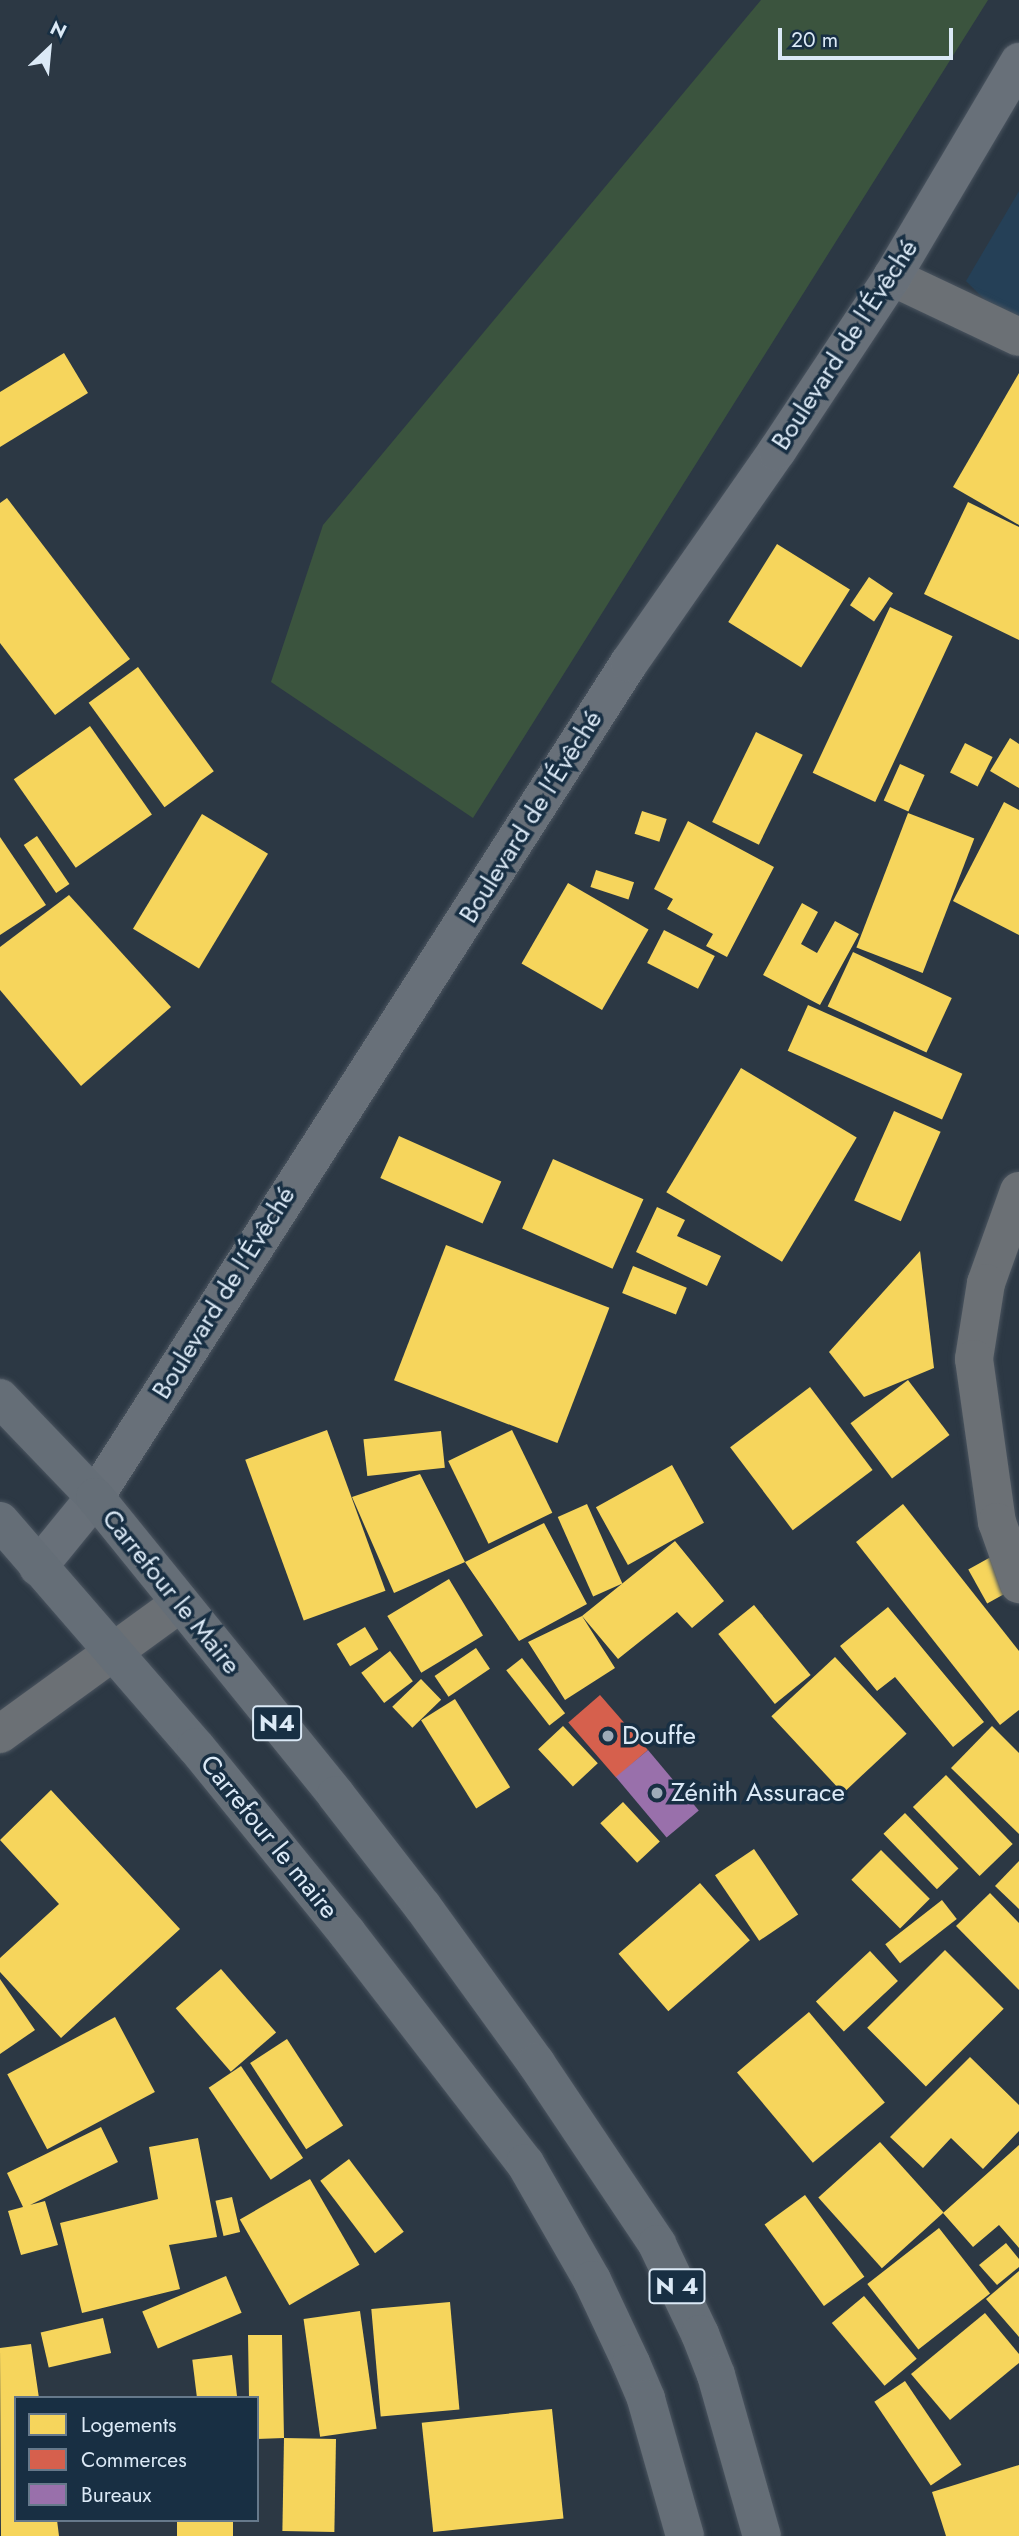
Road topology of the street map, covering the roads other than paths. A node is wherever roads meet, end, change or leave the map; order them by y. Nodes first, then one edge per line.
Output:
1 (1019, 62) edge
2 (891, 277) junction
3 (1019, 337) edge
4 (1019, 1191) edge
5 (1008, 1250) edge
6 (0, 1398) edge
7 (95, 1496) junction
8 (0, 1521) edge
9 (38, 1567) junction
10 (1019, 1584) edge
11 (180, 1603) junction
12 (112, 1652) junction
13 (0, 1734) edge
14 (536, 2063) joint
15 (685, 2536) edge
16 (762, 2536) edge

1 - 2 main road, Boulevard de l'Évêché
2 - 3 street
2 - 7 main road, Boulevard de l'Évêché
4 - 5 street
5 - 10 street
6 - 7 highway, Carrefour le Maire / N4
7 - 9 main road, Boulevard de l'Évêché
7 - 11 highway, Carrefour le Maire / N4
8 - 9 highway, Carrefour le maire
9 - 12 highway, Carrefour le maire
11 - 12 street
11 - 14 highway, Carrefour le Maire / N4
12 - 13 street
12 - 15 highway, Carrefour le maire / N 4
14 - 16 highway, N 4

